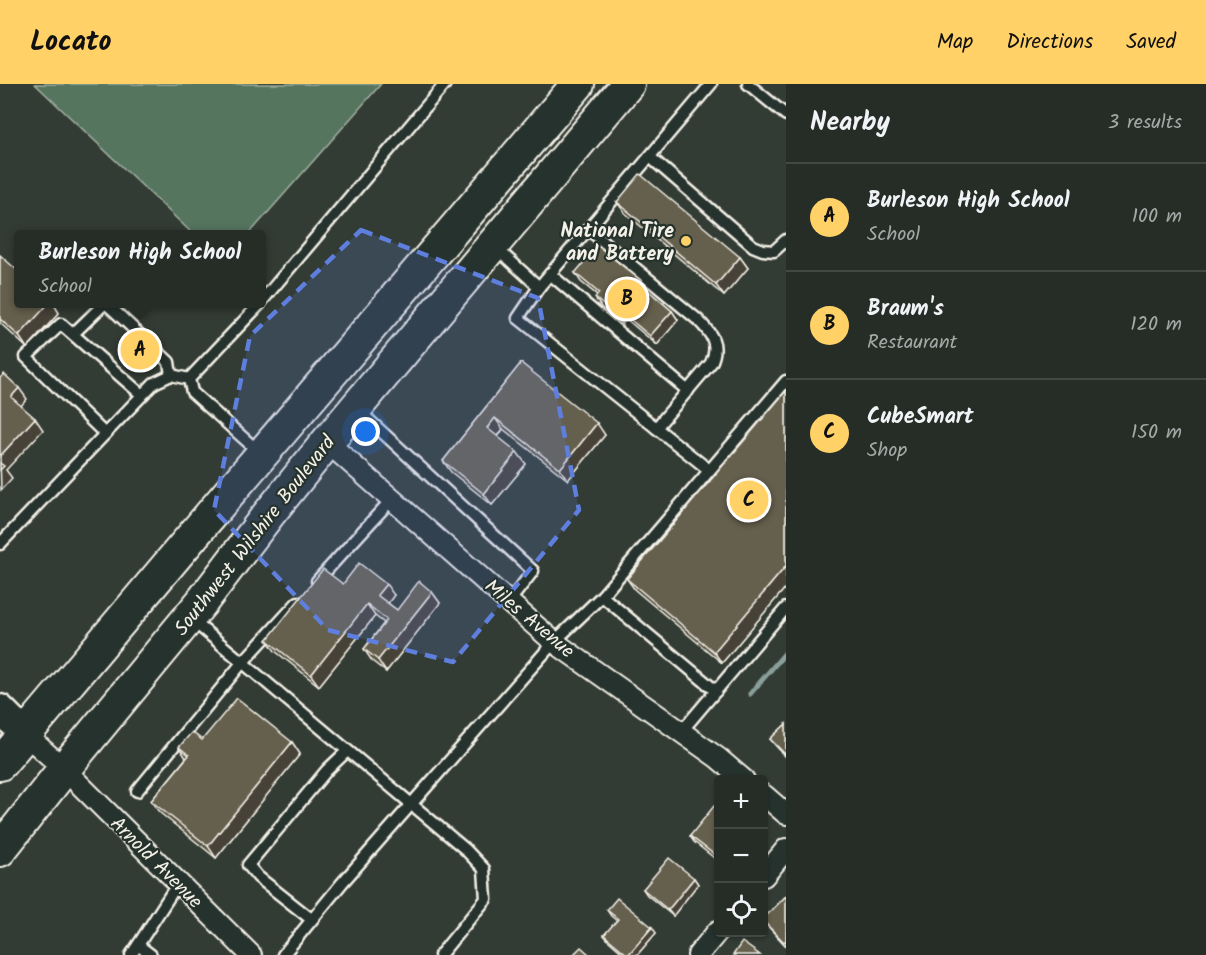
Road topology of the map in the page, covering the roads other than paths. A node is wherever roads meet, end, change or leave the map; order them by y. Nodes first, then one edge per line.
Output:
1 (445, 84) edge
2 (578, 84) edge
3 (628, 84) edge
4 (711, 84) edge
5 (748, 84) edge
6 (786, 114) edge
7 (650, 157) junction
8 (588, 229) junction
9 (786, 240) edge
10 (493, 245) junction
11 (550, 274) junction
12 (539, 287) junction
13 (266, 296) edge
14 (101, 308) edge
15 (111, 308) edge
16 (255, 308) edge
17 (72, 334) junction
18 (171, 375) junction
19 (189, 379) junction
20 (786, 381) edge
21 (688, 391) junction
22 (142, 395) junction
23 (356, 408) junction
24 (656, 428) junction
25 (105, 434) junction
26 (327, 442) junction
27 (262, 455) junction
28 (709, 470) junction
29 (392, 499) junction
30 (0, 544) edge
31 (602, 596) junction
32 (509, 602) junction
33 (786, 608) edge
34 (189, 618) junction
35 (554, 642) junction
36 (242, 663) junction
37 (716, 691) junction
38 (0, 709) edge
39 (681, 732) junction
40 (25, 734) junction
41 (347, 751) junction
42 (0, 764) edge
43 (64, 770) junction
44 (738, 775) edge
45 (137, 791) dead end
46 (768, 798) edge
47 (411, 805) junction
48 (786, 814) edge
49 (786, 849) edge
50 (0, 850) edge
51 (768, 871) edge
52 (178, 883) junction
53 (311, 919) junction
54 (714, 936) edge
55 (138, 945) junction
56 (131, 955) edge
57 (151, 955) edge
58 (251, 955) edge
59 (283, 955) edge
60 (440, 955) edge
61 (698, 955) edge

1 - 13 lane
2 - 27 main road
3 - 10 main road, Southwest Wilshire Boulevard
4 - 7 lane
5 - 6 lane
7 - 8 lane
7 - 9 lane
8 - 11 lane
8 - 21 lane
10 - 12 lane
10 - 23 main road, Southwest Wilshire Boulevard
11 - 12 lane
11 - 21 lane
12 - 24 lane
14 - 17 lane
15 - 18 lane
16 - 19 lane
17 - 22 lane
17 - 25 lane
18 - 19 lane
18 - 22 lane
19 - 27 lane
20 - 28 lane
21 - 24 lane
22 - 25 lane
23 - 26 main road, Southwest Wilshire Boulevard
23 - 32 lane
24 - 28 lane
25 - 30 lane
26 - 29 street, Miles Avenue
26 - 34 main road, Southwest Wilshire Boulevard
27 - 40 main road
28 - 31 lane
29 - 32 street, Miles Avenue
29 - 36 lane
31 - 35 lane
31 - 37 lane
32 - 35 street, Miles Avenue
33 - 37 lane
34 - 36 lane
34 - 43 main road, Southwest Wilshire Boulevard
35 - 39 street, Miles Avenue
35 - 47 lane
36 - 41 lane
36 - 45 lane
37 - 39 lane
38 - 40 street
39 - 44 street, Miles Avenue
40 - 42 main road
40 - 43 street, Arnold Avenue
41 - 47 lane
41 - 53 lane
43 - 50 main road, Southwest Wilshire Boulevard
43 - 52 street, Arnold Avenue
46 - 48 street
47 - 53 lane
47 - 60 lane
49 - 51 street
52 - 55 lane
52 - 58 street, Arnold Avenue
53 - 59 lane
54 - 61 street
55 - 56 lane
55 - 57 lane

